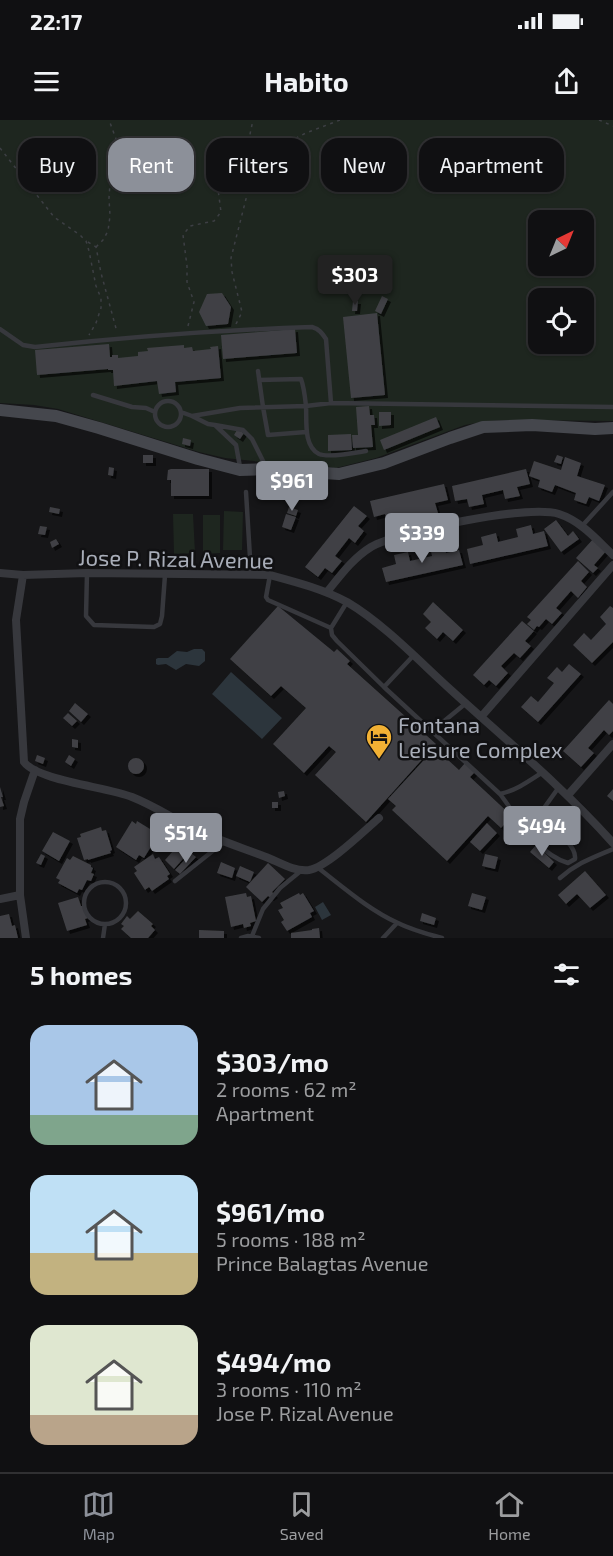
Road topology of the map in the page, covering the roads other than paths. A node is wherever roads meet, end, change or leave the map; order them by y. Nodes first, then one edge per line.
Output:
1 (0, 329) edge
2 (258, 371) dead end
3 (259, 380) junction
4 (93, 395) dead end
5 (331, 403) junction
6 (306, 406) junction
7 (613, 406) edge
8 (263, 408) junction
9 (0, 410) edge
10 (155, 412) junction
11 (181, 412) junction
12 (192, 416) junction
13 (215, 425) junction
14 (613, 428) edge
15 (306, 432) junction
16 (366, 451) dead end
17 (266, 469) junction
18 (240, 470) junction
19 (246, 492) dead end
20 (613, 492) edge
21 (582, 526) junction
22 (613, 555) edge
23 (613, 566) edge
24 (0, 573) edge
25 (87, 573) junction
26 (251, 574) junction
27 (23, 575) junction
28 (165, 575) junction
29 (270, 575) junction
30 (327, 592) junction
31 (347, 602) junction
32 (331, 628) junction
33 (413, 656) junction
34 (384, 687) junction
35 (465, 704) junction
36 (481, 717) junction
37 (432, 731) junction
38 (613, 744) edge
39 (35, 770) junction
40 (543, 772) junction
41 (559, 786) junction
42 (500, 794) junction
43 (568, 795) junction
44 (539, 815) junction
45 (379, 818) dead end
46 (519, 819) junction
47 (224, 842) junction
48 (613, 843) edge
49 (613, 849) edge
50 (317, 867) junction
51 (303, 870) junction
52 (560, 878) dead end
53 (175, 880) dead end
54 (20, 895) junction
55 (0, 899) edge
56 (397, 923) junction
57 (105, 924) junction
58 (252, 936) junction
59 (26, 938) edge
60 (103, 938) edge
61 (241, 938) edge
62 (259, 938) edge
63 (383, 938) edge
64 (442, 938) edge

1 - 5 lane
2 - 3 lane
3 - 6 lane
3 - 8 lane
4 - 10 lane
5 - 6 lane
5 - 7 lane
6 - 8 lane
6 - 15 lane
8 - 12 lane
8 - 15 lane
9 - 18 main road
10 - 11 lane
10 - 11 lane
11 - 12 lane
12 - 13 lane
13 - 17 lane
13 - 18 lane
14 - 17 main road
15 - 16 lane
17 - 18 main road
19 - 26 lane
20 - 21 lane
21 - 22 street
21 - 30 street
23 - 36 street
24 - 27 street, Jose P. Rizal Avenue
25 - 27 street, Jose P. Rizal Avenue
25 - 28 street, Jose P. Rizal Avenue
25 - 28 lane
26 - 28 street, Jose P. Rizal Avenue
26 - 29 street, Jose P. Rizal Avenue
27 - 39 street
29 - 30 street, Jose P. Rizal Avenue
29 - 32 lane
30 - 31 street, Jose P. Rizal Avenue
31 - 32 lane
31 - 33 street, Jose P. Rizal Avenue
32 - 34 lane
33 - 34 lane
33 - 35 street, Jose P. Rizal Avenue
34 - 37 lane
35 - 36 street, Jose P. Rizal Avenue
35 - 37 lane
36 - 40 street, Jose P. Rizal Avenue
37 - 42 lane
38 - 43 street
39 - 47 street
39 - 54 street
40 - 41 street, Jose P. Rizal Avenue
40 - 42 lane
41 - 43 street, Jose P. Rizal Avenue
41 - 44 lane
42 - 46 lane
43 - 48 street, Jose P. Rizal Avenue
44 - 46 lane
44 - 46 lane
45 - 50 street
47 - 51 street
47 - 53 lane
49 - 52 lane
50 - 51 street
50 - 56 lane
51 - 58 lane
54 - 55 street
54 - 59 street
56 - 63 lane
56 - 64 lane
57 - 57 lane
57 - 60 lane
58 - 61 lane
58 - 62 lane

